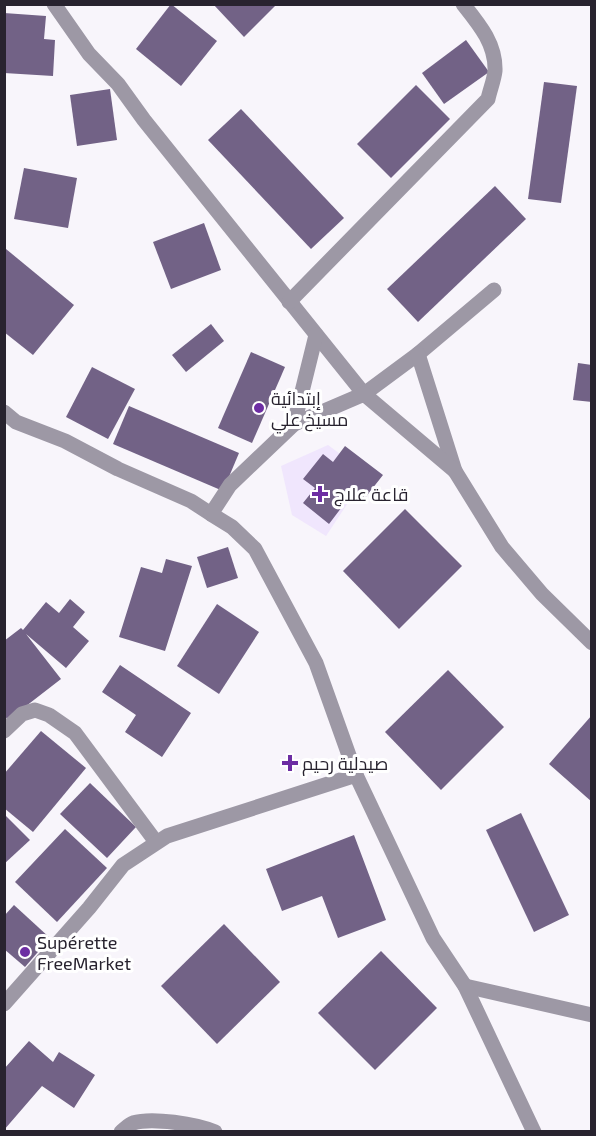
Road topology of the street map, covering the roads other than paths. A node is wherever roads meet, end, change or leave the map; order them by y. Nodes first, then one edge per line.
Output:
1 (54, 4) edge
2 (463, 4) edge
3 (494, 290) dead end
4 (289, 302) junction
5 (316, 335) junction
6 (418, 354) junction
7 (364, 394) junction
8 (4, 412) edge
9 (294, 424) junction
10 (455, 471) junction
11 (211, 514) junction
12 (591, 643) edge
13 (4, 731) edge
14 (356, 774) junction
15 (156, 842) junction
16 (465, 986) junction
17 (4, 1004) edge
18 (591, 1014) edge
19 (121, 1131) edge
20 (214, 1131) edge
21 (534, 1131) edge

1 - 4 street
2 - 4 street
3 - 6 street
4 - 5 street
5 - 7 street
5 - 9 street
6 - 7 street
6 - 10 street
7 - 9 street
7 - 10 street
8 - 11 street
9 - 11 street
10 - 12 street
11 - 14 street
13 - 15 street
14 - 15 street
14 - 16 street
15 - 17 street
16 - 18 street
16 - 21 street
19 - 20 street

